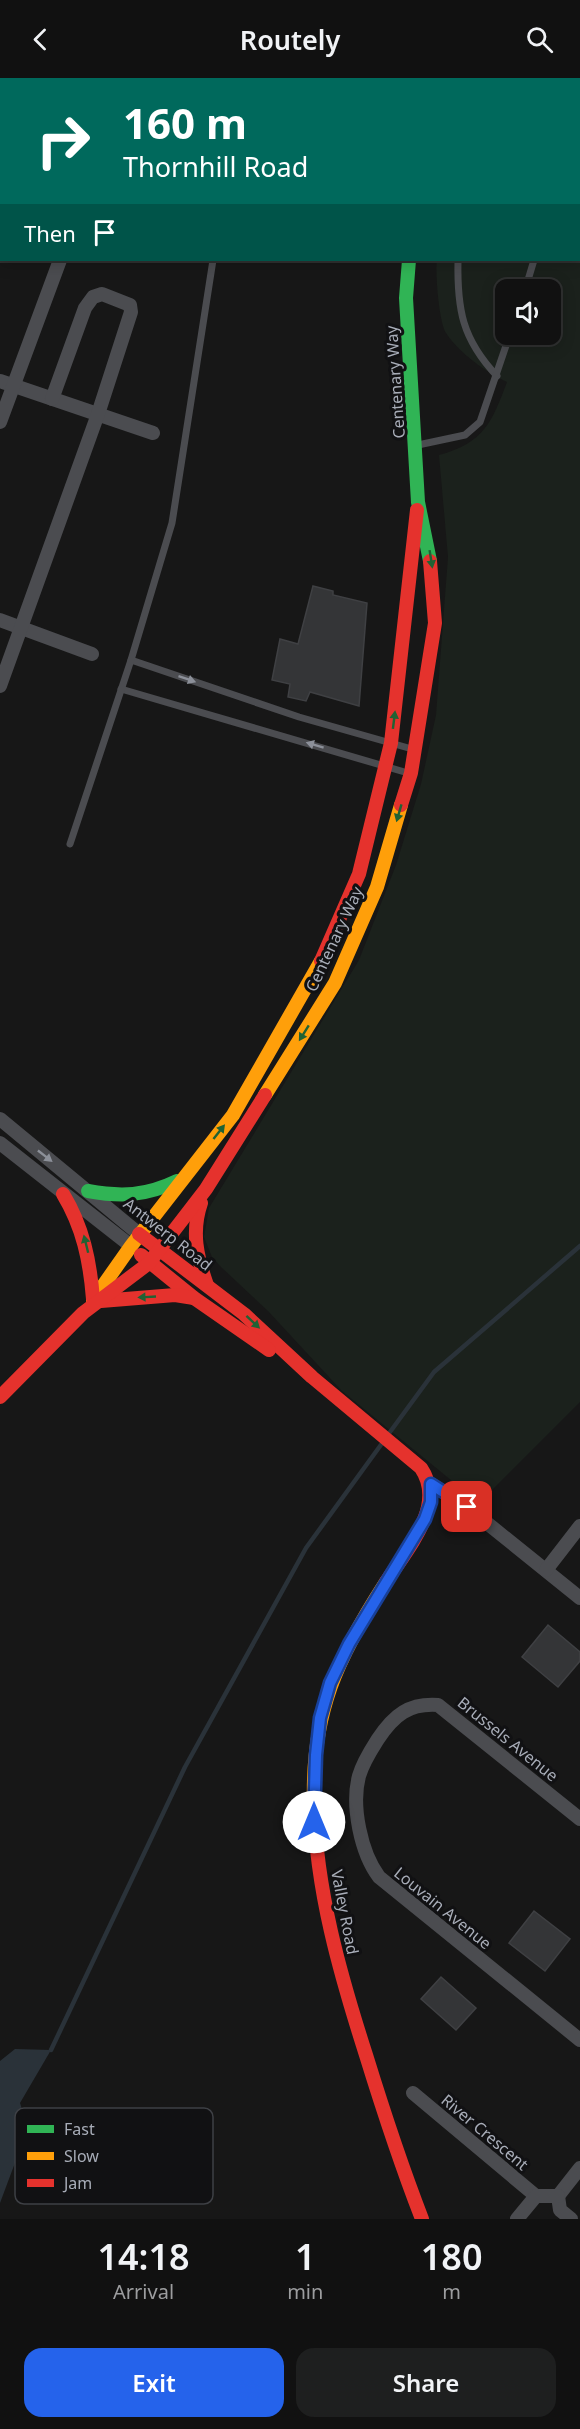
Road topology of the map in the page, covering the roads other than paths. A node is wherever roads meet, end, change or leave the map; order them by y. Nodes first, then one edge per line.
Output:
1 (60, 261) edge
2 (213, 261) edge
3 (409, 261) edge
4 (458, 261) edge
5 (534, 261) edge
6 (528, 279) edge
7 (507, 345) edge
8 (497, 376) junction
9 (6, 384) edge
10 (52, 399) junction
11 (98, 414) junction
12 (0, 422) edge
13 (153, 433) dead end
14 (415, 445) junction
15 (418, 502) junction
16 (0, 620) edge
17 (21, 628) junction
18 (92, 654) dead end
19 (131, 660) junction
20 (0, 686) edge
21 (121, 689) junction
22 (392, 743) junction
23 (415, 750) junction
24 (387, 767) junction
25 (411, 773) junction
26 (70, 844) dead end
27 (0, 1119) edge
28 (0, 1143) edge
29 (183, 1178) junction
30 (206, 1189) junction
31 (88, 1191) junction
32 (63, 1194) junction
33 (135, 1240) junction
34 (160, 1250) junction
35 (149, 1263) junction
36 (207, 1285) junction
37 (194, 1298) junction
38 (96, 1300) junction
39 (312, 1377) junction
40 (0, 1397) edge
41 (431, 1484) junction
42 (580, 1526) edge
43 (546, 1570) junction
44 (580, 1598) edge
45 (409, 1708) joint
46 (580, 1819) edge
47 (580, 2040) edge
48 (413, 2093) dead end
49 (580, 2168) edge
50 (536, 2196) junction
51 (558, 2196) junction
52 (422, 2219) edge
53 (517, 2219) edge
54 (571, 2219) edge

1 - 9 street
2 - 19 lane
3 - 14 main road, Centenary Way
4 - 8 lane
5 - 6 lane
7 - 8 lane
8 - 14 lane
9 - 10 street
9 - 12 street
10 - 11 street
10 - 11 street
11 - 13 street
11 - 17 street
14 - 15 main road, Centenary Way
22 -> 15 main road, Centenary Way
15 -> 23 main road, Centenary Way
16 - 17 street
17 - 18 street
17 - 20 street
19 - 21 lane
19 -> 22 lane
24 -> 21 lane
21 - 26 lane
22 - 23 lane
22 - 24 main road, Centenary Way
23 - 25 main road, Centenary Way
24 - 25 lane
29 -> 24 main road, Centenary Way
25 -> 30 main road, Centenary Way
27 -> 31 street, Antwerp Road
28 - 32 street, Antwerp Road
29 - 31 main road
29 - 33 main road, Centenary Way
30 - 34 main road, Centenary Way
30 - 36 main road
31 - 33 street, Antwerp Road
32 - 33 street, Antwerp Road
38 -> 32 main road
33 - 34 main road, Antwerp Road
33 - 35 main road, Antwerp Road
33 - 38 main road, Centenary Way
34 - 35 main road, Centenary Way
34 - 36 main road, Antwerp Road
35 - 37 main road, Antwerp Road
35 - 38 main road, Centenary Way
36 -> 39 main road, Antwerp Road
37 -> 38 main road
37 - 39 main road, Antwerp Road
38 - 40 main road, Centenary Way
39 - 41 main road, Antwerp Road
41 - 43 street
41 - 52 main road, Valley Road
42 - 43 street
43 - 44 street
45 - 46 street, Brussels Avenue
45 - 47 street, Louvain Avenue
48 - 50 street, River Crescent
49 - 51 street
50 - 51 street
50 - 53 street
51 - 54 street

